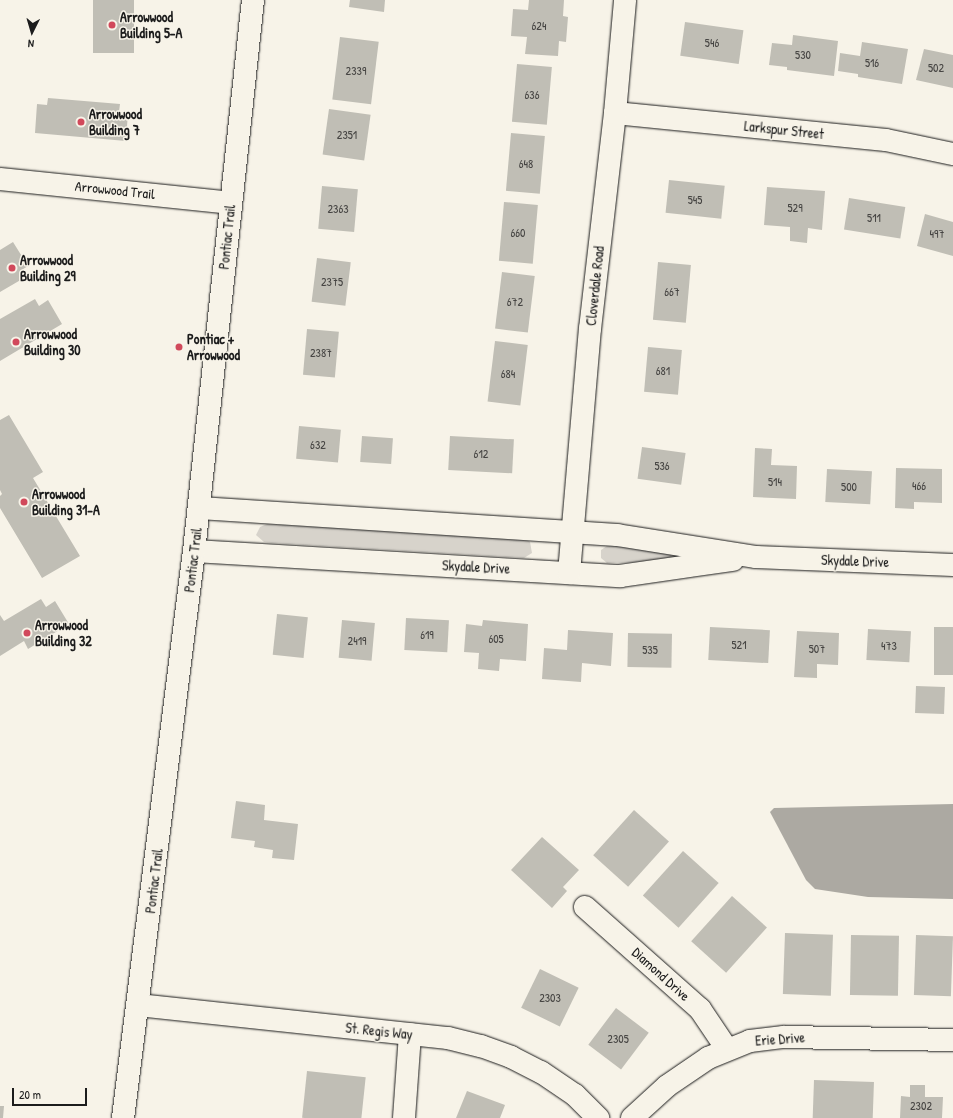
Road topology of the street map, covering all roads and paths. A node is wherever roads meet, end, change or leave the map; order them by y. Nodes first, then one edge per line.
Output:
1 (253, 0) edge
2 (624, 0) edge
3 (615, 113) junction
4 (953, 154) edge
5 (0, 179) edge
6 (231, 203) junction
7 (199, 508) junction
8 (572, 532) junction
9 (194, 551) junction
10 (756, 557) junction
11 (953, 565) edge
12 (568, 573) junction
13 (585, 907) dead end
14 (138, 1005) junction
15 (410, 1034) junction
16 (953, 1040) edge
17 (727, 1049) junction
18 (123, 1118) edge
19 (404, 1118) edge
20 (598, 1118) edge
21 (632, 1118) edge

1 - 6 street, Pontiac Trail
2 - 3 street, Cloverdale Road
3 - 4 street, Larkspur Street
3 - 8 street, Cloverdale Road
5 - 6 street, Arrowwood Trail
6 - 7 street, Pontiac Trail
7 - 8 street, Skydale Drive
7 - 9 street, Pontiac Trail
8 - 10 street, Skydale Drive
8 - 12 street, Cloverdale Road
9 - 12 street, Skydale Drive
9 - 14 street, Pontiac Trail
10 - 11 street, Skydale Drive
10 - 12 street, Skydale Drive
13 - 17 street, Diamond Drive
14 - 15 street, St. Regis Way
14 - 18 street, Pontiac Trail
15 - 19 street
15 - 20 street, St. Regis Way
16 - 17 street, Erie Drive
17 - 21 street, Erie Drive

